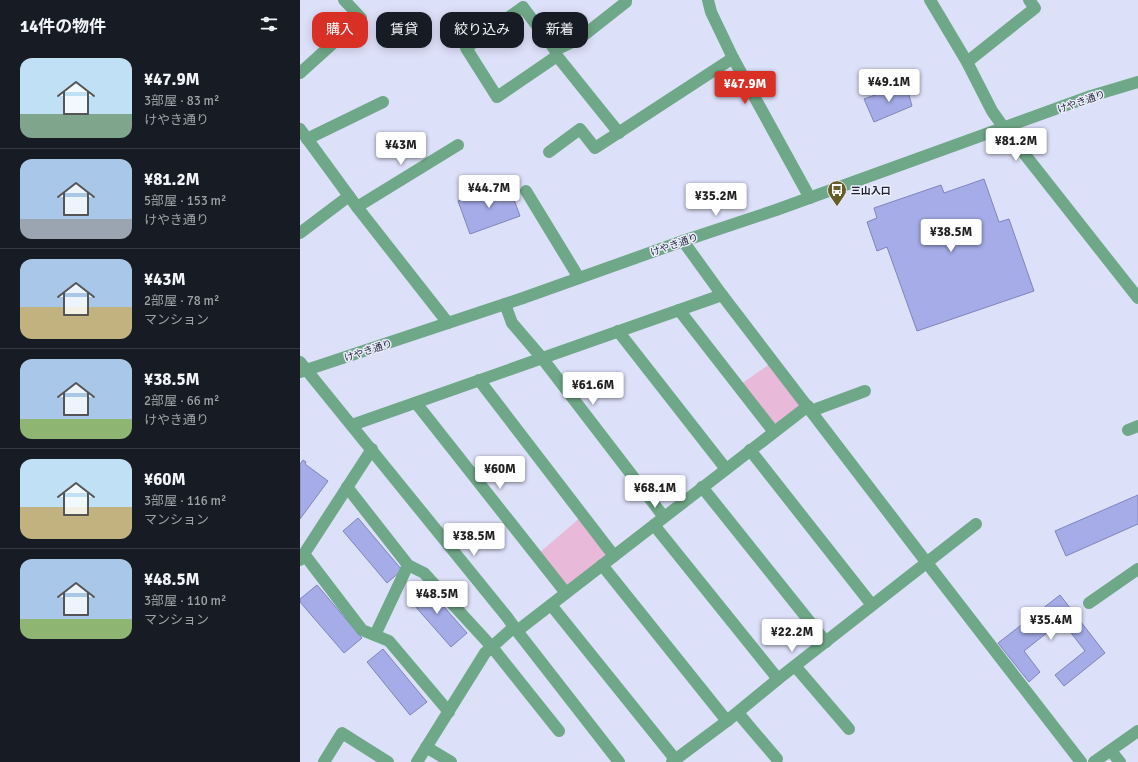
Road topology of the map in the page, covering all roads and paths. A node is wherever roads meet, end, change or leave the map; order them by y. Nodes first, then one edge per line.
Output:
1 (344, 0) edge
2 (626, 0) edge
3 (708, 0) edge
4 (930, 0) edge
5 (1029, 0) edge
6 (556, 53) junction
7 (733, 58) junction
8 (967, 62) junction
9 (300, 73) edge
10 (1138, 82) edge
11 (383, 102) dead end
12 (1004, 128) junction
13 (619, 133) junction
14 (304, 134) edge
15 (458, 145) dead end
16 (549, 152) dead end
17 (526, 190) dead end
18 (349, 196) junction
19 (810, 198) junction
20 (357, 207) junction
21 (300, 233) edge
22 (683, 241) junction
23 (579, 278) junction
24 (722, 295) junction
25 (1137, 296) edge
26 (505, 304) junction
27 (679, 310) junction
28 (448, 323) junction
29 (618, 331) junction
30 (542, 358) junction
31 (302, 368) edge
32 (479, 380) junction
33 (865, 391) dead end
34 (416, 402) junction
35 (809, 408) junction
36 (352, 425) junction
37 (774, 432) junction
38 (372, 448) junction
39 (750, 450) junction
40 (726, 469) junction
41 (347, 487) junction
42 (702, 487) junction
43 (664, 517) junction
44 (976, 524) dead end
45 (654, 525) junction
46 (614, 556) junction
47 (302, 557) edge
48 (927, 563) junction
49 (408, 565) junction
50 (602, 565) junction
51 (1138, 569) edge
52 (566, 593) junction
53 (1089, 603) dead end
54 (551, 605) junction
55 (872, 606) junction
56 (515, 629) junction
57 (375, 635) junction
58 (826, 642) junction
59 (492, 647) junction
60 (796, 666) junction
61 (778, 679) junction
62 (448, 712) junction
63 (738, 713) junction
64 (727, 721) junction
65 (849, 729) dead end
66 (559, 731) dead end
67 (1138, 731) edge
68 (426, 747) junction
69 (1111, 751) junction
70 (777, 759) dead end
71 (674, 761) edge
72 (324, 762) edge
73 (388, 762) edge
74 (417, 762) edge
75 (450, 762) edge
76 (619, 762) edge
77 (1081, 762) edge
78 (1094, 762) edge
79 (1120, 762) edge

1 - 9 street
2 - 6 street
3 - 7 street
4 - 8 street
5 - 8 street
6 - 6 street
6 - 13 street
7 - 13 street
7 - 19 street
8 - 12 street
10 - 12 street, けやき通り
11 - 14 street
12 - 19 street, けやき通り
12 - 25 street
13 - 16 street
14 - 18 street
15 - 20 street
17 - 23 street
18 - 20 street
18 - 21 street
19 - 22 street, けやき通り
20 - 28 street
22 - 23 street, けやき通り
22 - 24 street
23 - 26 street, けやき通り
24 - 27 street
24 - 35 street
26 - 28 street, けやき通り
26 - 30 street
27 - 29 street
27 - 37 street
28 - 31 street, けやき通り
29 - 30 street
29 - 40 street
30 - 32 street
30 - 43 street
31 - 36 street
32 - 34 street
32 - 46 street
33 - 35 street
34 - 36 street
34 - 52 street
35 - 37 street
35 - 48 street
36 - 38 street
37 - 39 street
38 - 41 street
38 - 56 street
39 - 40 street
39 - 55 street
40 - 42 street
41 - 47 street
41 - 49 street
42 - 43 street
42 - 58 street
43 - 45 street
44 - 48 street
45 - 46 street
45 - 61 street
46 - 50 street
47 - 57 street
48 - 55 street
48 - 77 street
49 - 57 street
49 - 59 street
50 - 52 street
50 - 64 street
51 - 53 street
52 - 54 street
54 - 56 street
54 - 71 street
55 - 58 street
56 - 59 street
56 - 76 street
57 - 62 street
58 - 60 street
59 - 62 street
59 - 66 street
60 - 61 street
60 - 65 street
61 - 63 street
62 - 68 street
63 - 64 street
63 - 70 street
64 - 71 street
67 - 69 street
68 - 74 street
68 - 75 street
69 - 78 street
69 - 79 street
72 - 73 street

